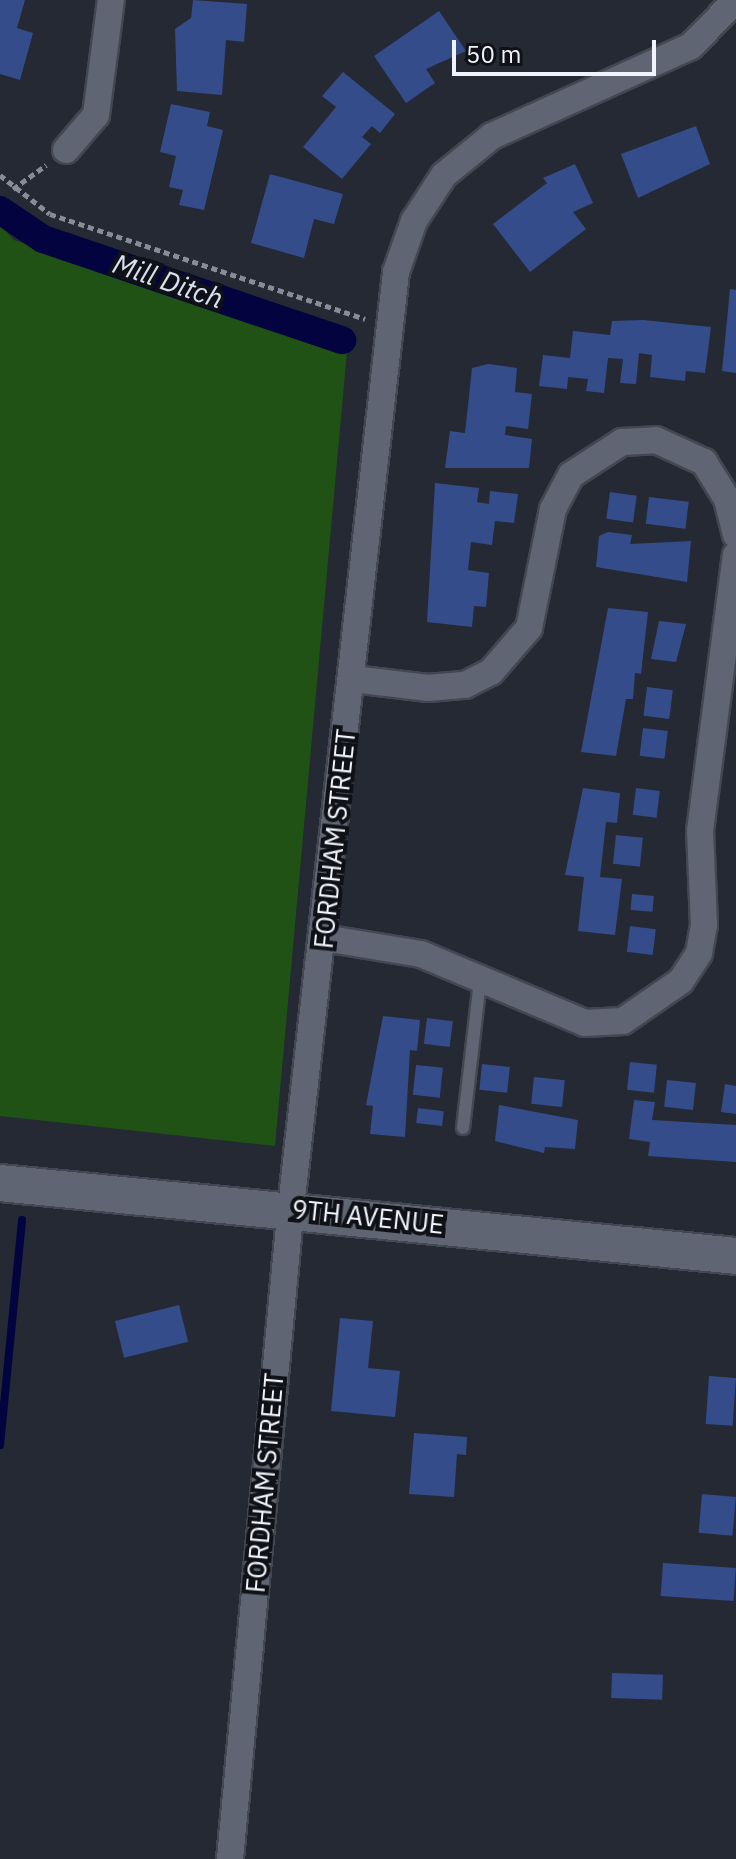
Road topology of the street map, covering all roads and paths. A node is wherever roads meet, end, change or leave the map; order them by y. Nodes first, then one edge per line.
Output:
1 (111, 0) edge
2 (736, 0) edge
3 (66, 150) joint
4 (0, 175) edge
5 (13, 189) junction
6 (388, 327) junction
7 (736, 535) edge
8 (736, 555) edge
9 (353, 679) junction
10 (324, 938) junction
11 (480, 981) junction
12 (463, 1128) dead end
13 (0, 1183) edge
14 (291, 1209) junction
15 (736, 1256) edge
16 (230, 1859) edge

1 - 3 street
2 - 6 street, FORDHAM STREET
3 - 5 path
4 - 5 path
5 - 6 path
6 - 9 street, FORDHAM STREET
7 - 9 street
8 - 11 street
9 - 10 street, FORDHAM STREET
10 - 11 street
10 - 14 street, FORDHAM STREET
11 - 12 lane
13 - 14 main road, 9TH AVENUE
14 - 15 main road, 9TH AVENUE
14 - 16 street, FORDHAM STREET

